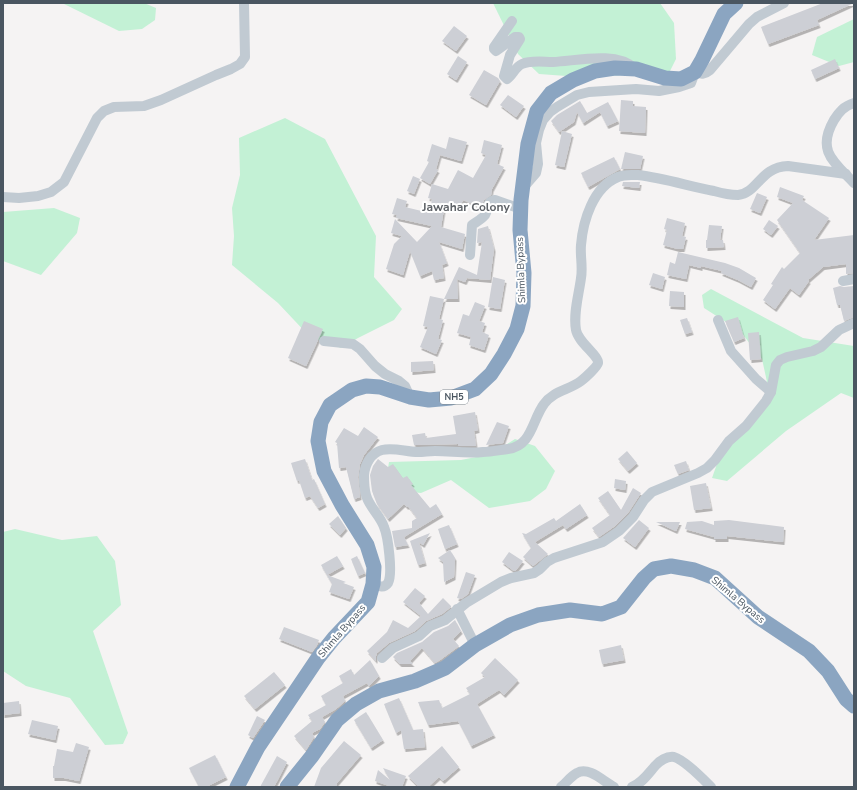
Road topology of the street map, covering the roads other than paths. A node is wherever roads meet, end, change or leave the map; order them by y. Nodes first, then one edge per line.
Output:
1 (244, 3) edge
2 (736, 3) edge
3 (784, 3) edge
4 (512, 21) dead end
5 (636, 69) junction
6 (695, 72) junction
7 (854, 102) edge
8 (846, 174) junction
9 (854, 183) edge
10 (523, 188) junction
11 (3, 197) edge
12 (521, 209) junction
13 (470, 255) dead end
14 (854, 280) edge
15 (843, 282) dead end
16 (718, 320) dead end
17 (854, 323) edge
18 (324, 341) dead end
19 (771, 392) junction
20 (410, 397) junction
21 (373, 584) junction
22 (457, 609) junction
23 (475, 645) junction
24 (382, 658) dead end
25 (854, 706) edge
26 (237, 787) edge
27 (287, 787) edge
28 (561, 787) edge
29 (614, 787) edge
30 (632, 787) edge
31 (711, 787) edge

1 - 11 street
2 - 6 highway
3 - 6 street
4 - 5 street
5 - 6 highway, Shimla Bypass / NH5
5 - 10 highway, Shimla Bypass / NH5
6 - 10 street
7 - 8 street
8 - 9 street
8 - 21 street
10 - 12 highway, Shimla Bypass / NH5
12 - 13 street
12 - 20 highway, Shimla Bypass / NH5
14 - 15 street
16 - 19 street
17 - 19 street
18 - 20 street
19 - 22 street
20 - 21 highway, Shimla Bypass / NH5
21 - 26 highway, Shimla Bypass / NH5
22 - 23 street
22 - 24 street
23 - 25 highway, Shimla Bypass
23 - 27 highway, Shimla Bypass
28 - 29 street
30 - 31 street

